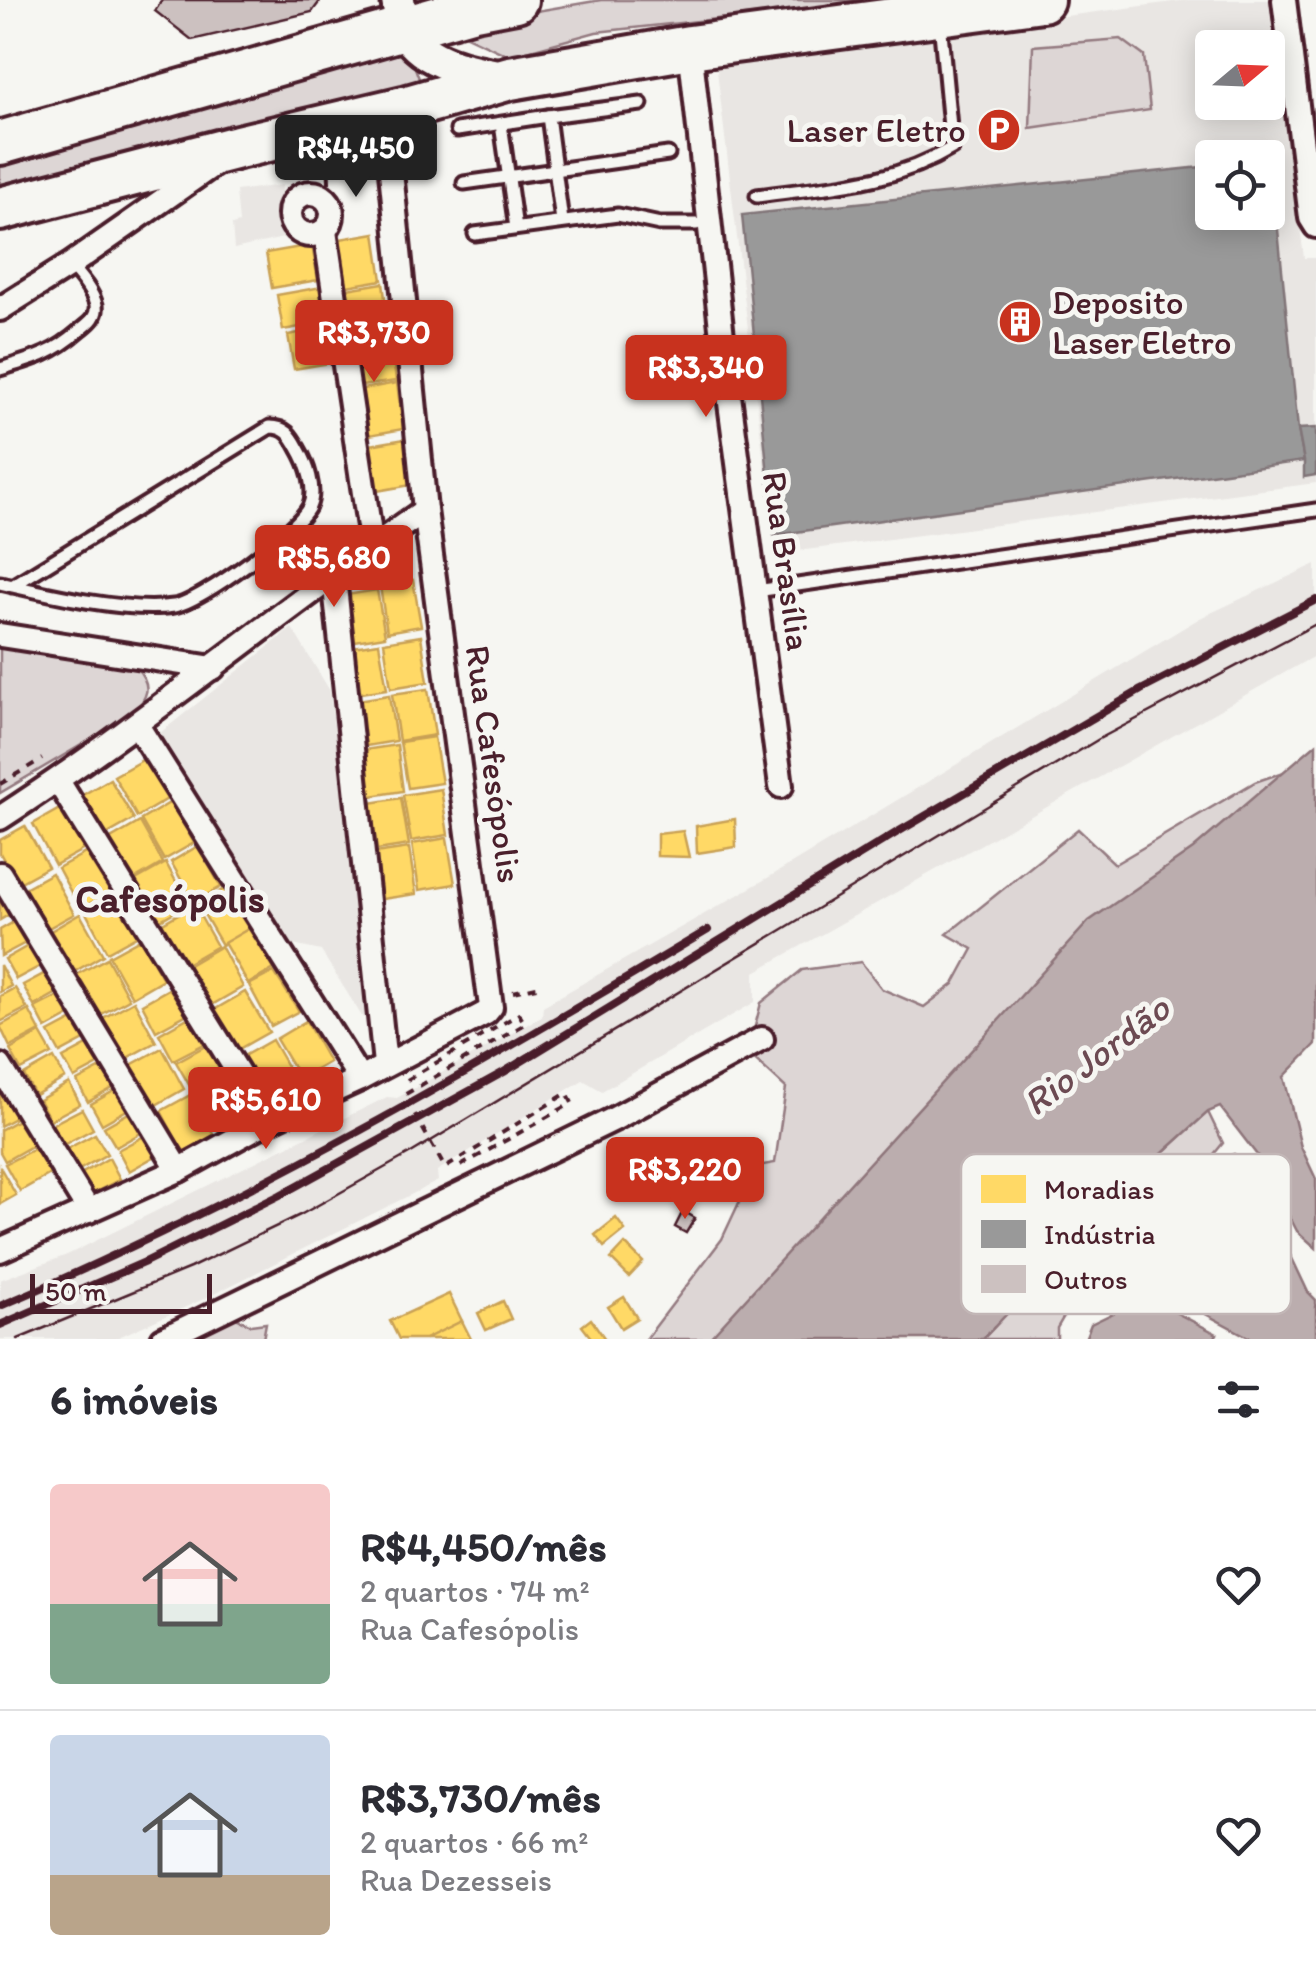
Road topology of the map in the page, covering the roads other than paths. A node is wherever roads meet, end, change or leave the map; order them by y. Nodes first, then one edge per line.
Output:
1 (516, 0) edge
2 (1042, 0) edge
3 (1284, 0) edge
4 (401, 14) edge
5 (939, 14) junction
6 (690, 47) junction
7 (510, 78) junction
8 (641, 104) dead end
9 (384, 112) junction
10 (548, 116) junction
11 (501, 124) junction
12 (457, 130) dead end
13 (0, 143) edge
14 (238, 147) junction
15 (668, 154) dead end
16 (554, 170) junction
17 (509, 176) junction
18 (464, 183) dead end
19 (757, 196) dead end
20 (0, 209) edge
21 (562, 221) junction
22 (703, 224) junction
23 (1316, 226) edge
24 (516, 228) junction
25 (325, 230) dead end
26 (475, 234) dead end
27 (70, 264) junction
28 (0, 309) edge
29 (0, 370) edge
30 (425, 510) junction
31 (1316, 510) edge
32 (372, 547) junction
33 (334, 576) junction
34 (6, 584) edge
35 (756, 591) junction
36 (0, 635) edge
37 (213, 668) junction
38 (137, 725) junction
39 (58, 780) junction
40 (781, 786) dead end
41 (0, 818) edge
42 (0, 874) edge
43 (762, 1039) dead end
44 (385, 1064) junction
45 (0, 1066) edge
46 (360, 1079) junction
47 (268, 1121) junction
48 (179, 1170) junction
49 (89, 1211) junction
50 (1, 1248) edge
51 (163, 1339) edge

1 - 4 highway
2 - 5 highway
3 - 23 street
4 - 7 main road
4 - 13 highway
5 - 6 highway
5 - 19 lane
6 - 7 highway
6 - 22 street, Rua Brasília
7 - 9 highway
8 - 10 lane
9 - 14 highway
9 - 30 street, Rua Cafesópolis
10 - 11 lane
10 - 16 lane
11 - 12 lane
11 - 17 lane
14 - 20 highway
14 - 27 street
15 - 16 lane
16 - 17 lane
16 - 21 lane
17 - 18 lane
17 - 24 lane
21 - 22 lane
21 - 24 lane
22 - 35 street, Rua Brasília
24 - 26 lane
25 - 32 street
27 - 28 street
27 - 29 lane
30 - 32 street
30 - 44 street, Rua Cafesópolis
31 - 35 lane
32 - 33 street
33 - 37 street
33 - 44 street
34 - 34 lane
35 - 40 street, Rua Brasília
36 - 37 street
37 - 38 street
38 - 39 street
38 - 46 street
39 - 41 street
39 - 47 street
42 - 48 street
43 - 51 street
44 - 46 street
45 - 49 street
46 - 47 street
47 - 48 street
48 - 49 street
49 - 50 street

